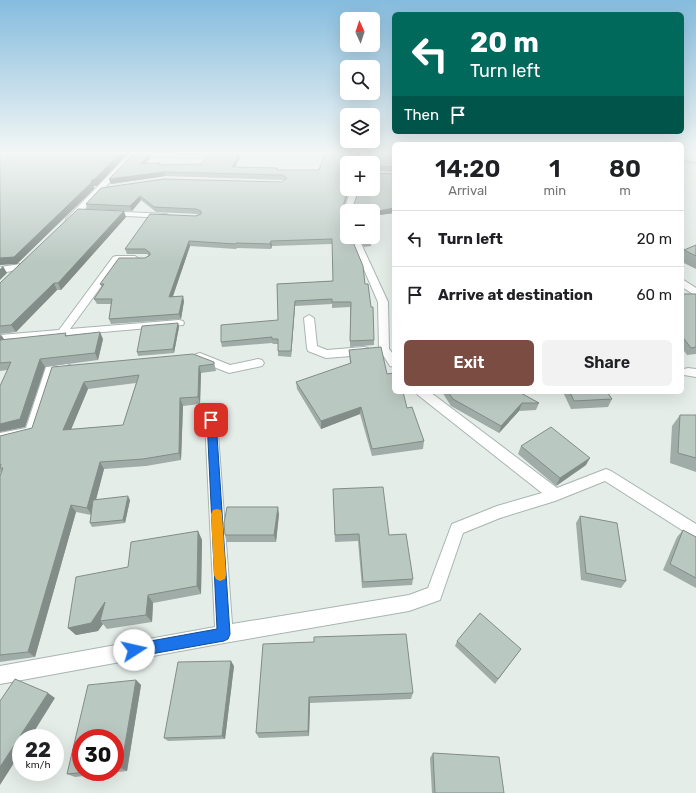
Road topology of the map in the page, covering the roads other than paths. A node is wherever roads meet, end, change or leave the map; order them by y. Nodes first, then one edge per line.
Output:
1 (98, 189) edge
2 (102, 213) edge
3 (173, 216) edge
4 (61, 228) edge
5 (357, 244) edge
6 (147, 259) edge
7 (0, 270) edge
8 (10, 277) edge
9 (684, 284) edge
10 (696, 293) edge
11 (309, 318) dead end
12 (179, 324) edge
13 (62, 333) junction
14 (0, 338) edge
15 (384, 349) junction
16 (189, 356) edge
17 (392, 360) edge
18 (258, 363) dead end
19 (81, 367) edge
20 (425, 394) edge
21 (211, 420) dead end
22 (0, 438) edge
23 (555, 495) junction
24 (696, 532) edge
25 (224, 634) junction
26 (0, 674) edge

1 - 4 street
2 - 3 street
5 - 15 street
6 - 13 street
7 - 8 street
9 - 10 street
11 - 15 street
12 - 13 street
13 - 14 street
15 - 17 street
16 - 18 street
19 - 22 street
20 - 23 street
21 - 25 street
23 - 24 street
23 - 25 street
25 - 26 street

